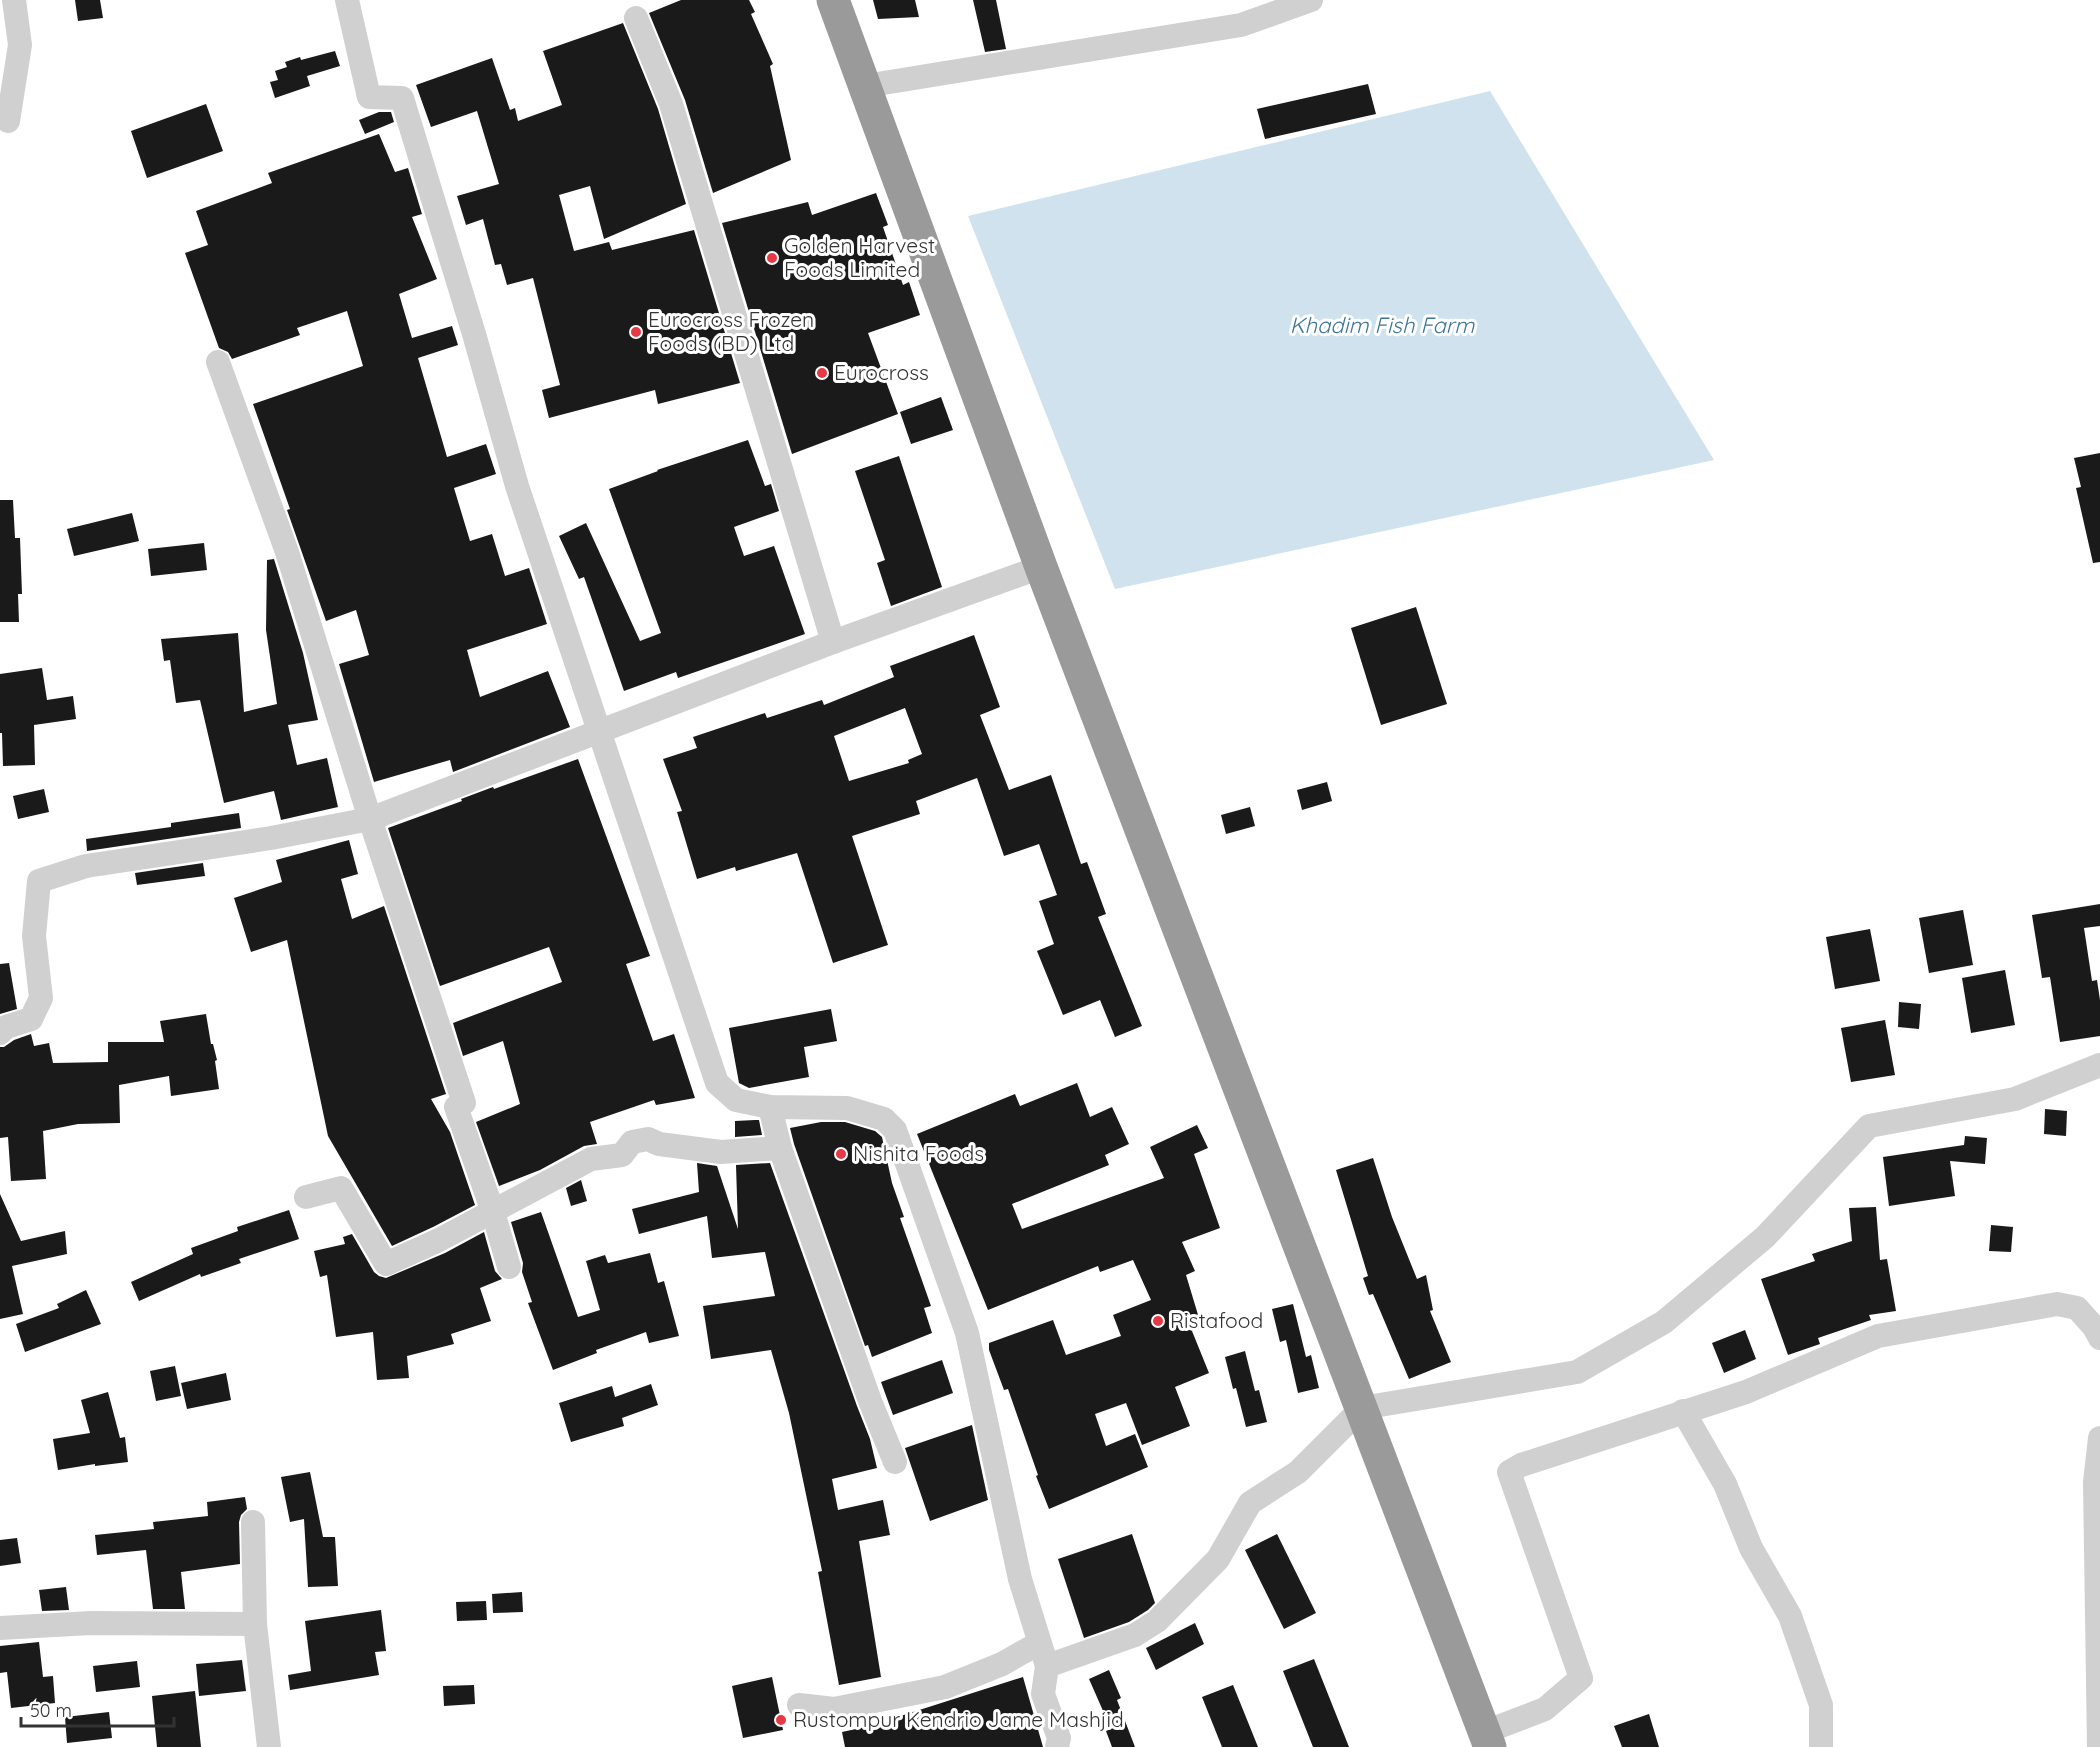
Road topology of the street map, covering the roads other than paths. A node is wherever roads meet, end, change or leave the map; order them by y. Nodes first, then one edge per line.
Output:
1 (14, 0) edge
2 (347, 0) edge
3 (833, 0) edge
4 (1311, 0) edge
5 (636, 18) dead end
6 (865, 86) junction
7 (8, 121) dead end
8 (218, 362) dead end
9 (1041, 567) junction
10 (833, 642) junction
11 (599, 731) junction
12 (370, 819) junction
13 (0, 1033) edge
14 (2100, 1065) edge
15 (770, 1107) junction
16 (780, 1148) junction
17 (306, 1197) dead end
18 (493, 1212) junction
19 (509, 1267) dead end
20 (2097, 1332) edge
21 (2100, 1360) edge
22 (1362, 1408) junction
23 (1683, 1411) junction
24 (2100, 1438) edge
25 (895, 1462) dead end
26 (253, 1522) dead end
27 (255, 1624) junction
28 (0, 1628) edge
29 (1039, 1643) junction
30 (1047, 1666) junction
31 (799, 1705) dead end
32 (1488, 1740) edge
33 (269, 1747) edge
34 (1057, 1747) edge
35 (1821, 1747) edge
36 (2099, 1747) edge

1 - 7 street
2 - 11 street
3 - 6 highway
4 - 6 street
5 - 10 street
6 - 9 highway
8 - 12 street
9 - 10 street
9 - 22 highway
10 - 11 street
11 - 12 street
11 - 15 street
12 - 13 street
12 - 18 street
14 - 22 street
15 - 16 street
15 - 29 street
16 - 18 street
16 - 25 street
17 - 18 street
18 - 19 street
20 - 21 street
20 - 23 street
22 - 30 street
22 - 32 highway
23 - 32 street
23 - 35 street
24 - 36 street
26 - 27 street
27 - 28 street
27 - 33 street
29 - 30 street
29 - 31 street
30 - 34 street

